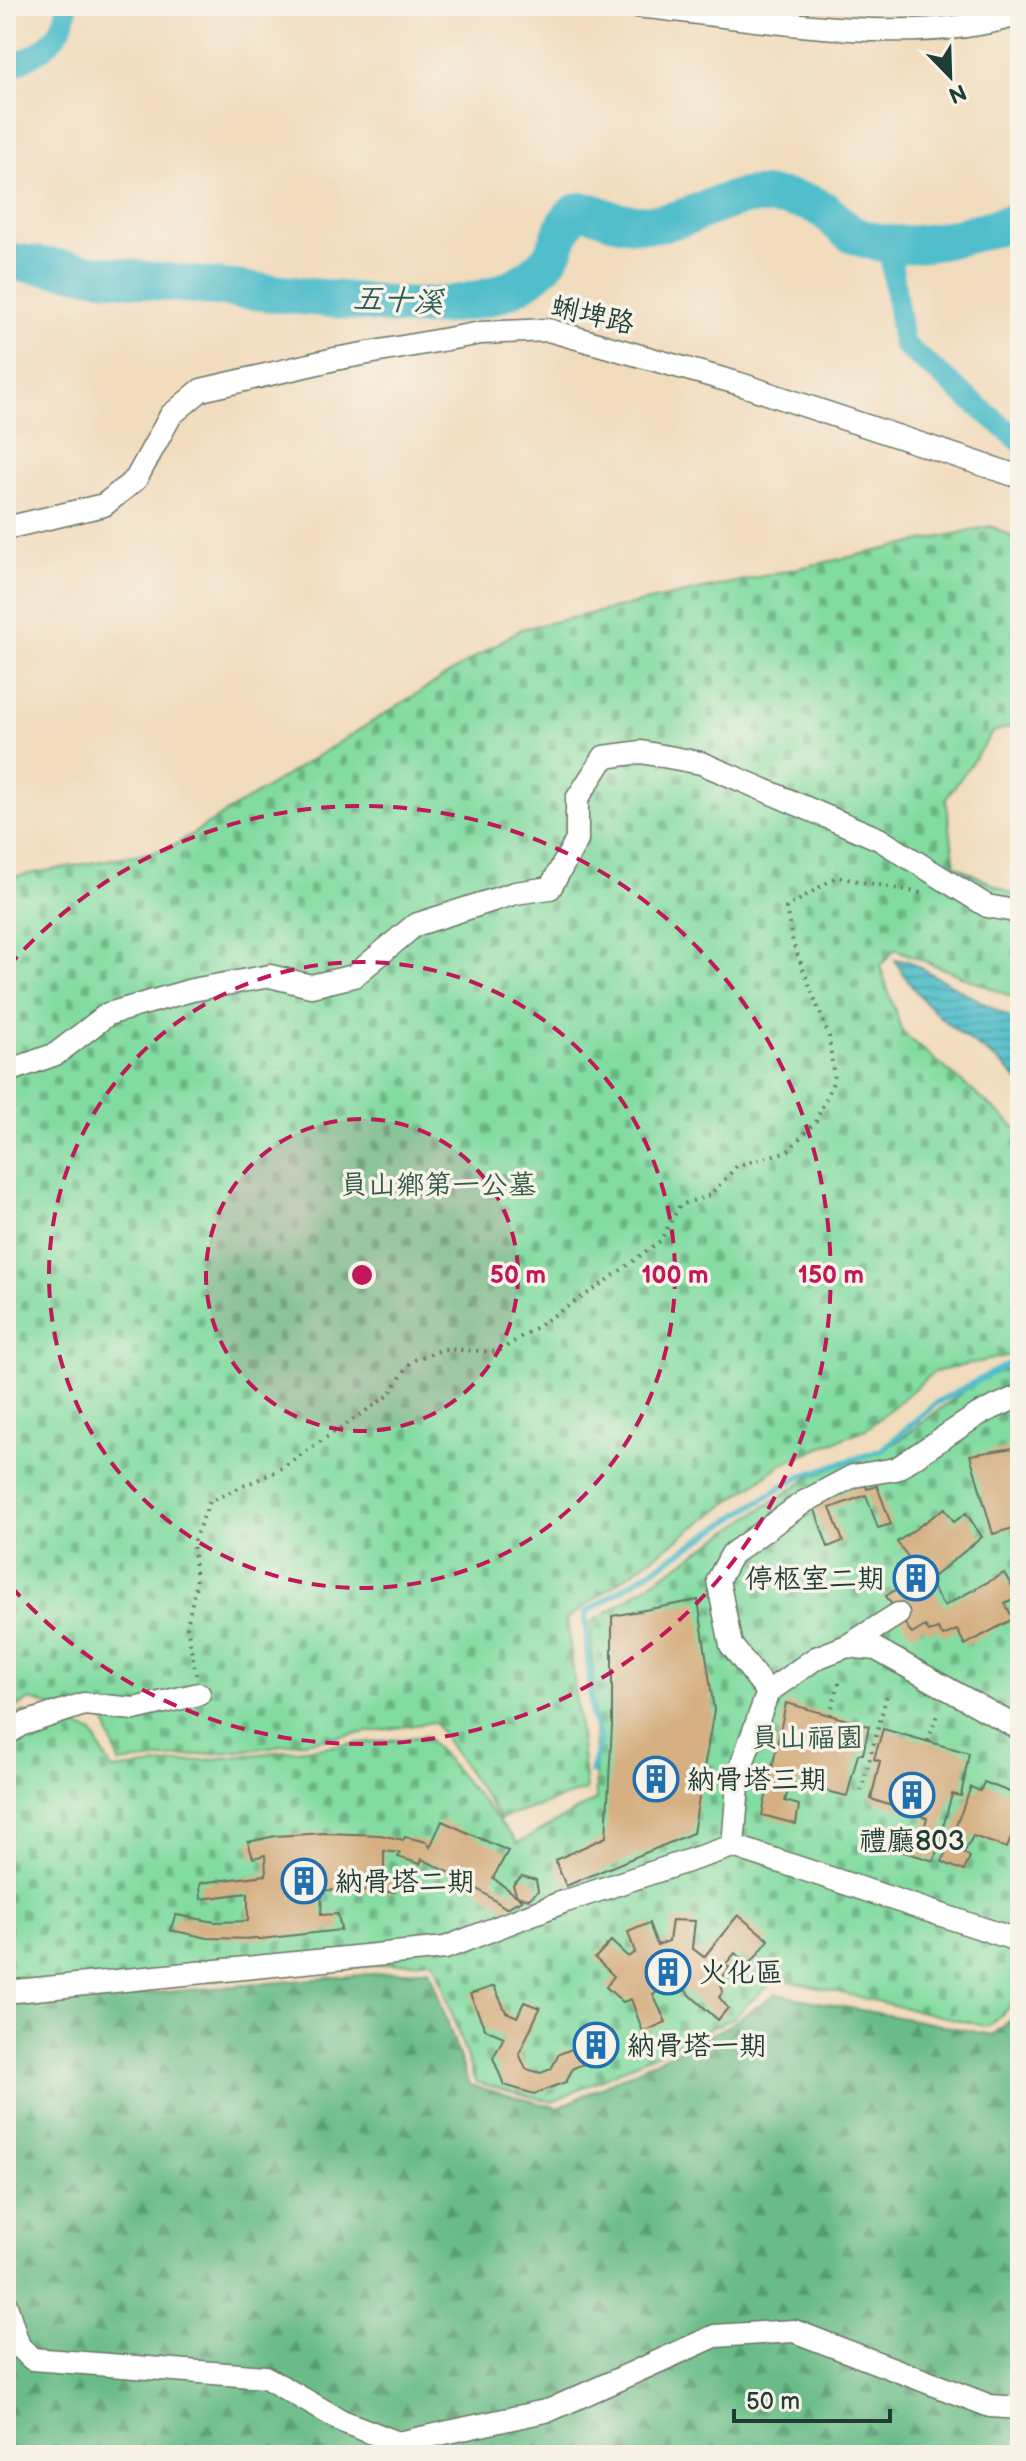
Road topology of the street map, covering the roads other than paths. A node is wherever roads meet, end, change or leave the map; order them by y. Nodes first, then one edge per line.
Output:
1 (637, 6) edge
2 (664, 7) edge
3 (1020, 14) edge
4 (1020, 477) edge
5 (6, 528) edge
6 (1020, 912) edge
7 (6, 1072) edge
8 (1020, 1396) edge
9 (898, 1614) dead end
10 (847, 1646) junction
11 (768, 1692) junction
12 (199, 1694) road end
13 (1020, 1729) edge
14 (6, 1735) edge
15 (733, 1846) junction
16 (1020, 1941) edge
17 (6, 1992) edge
18 (6, 2305) edge
19 (1020, 2408) edge

1 - 2 street
2 - 3 street
4 - 5 street, 蜊埤路
6 - 7 street
8 - 11 street
9 - 10 street
10 - 11 street
10 - 13 street
11 - 15 street
12 - 14 street
15 - 16 street
15 - 17 street
18 - 19 street

